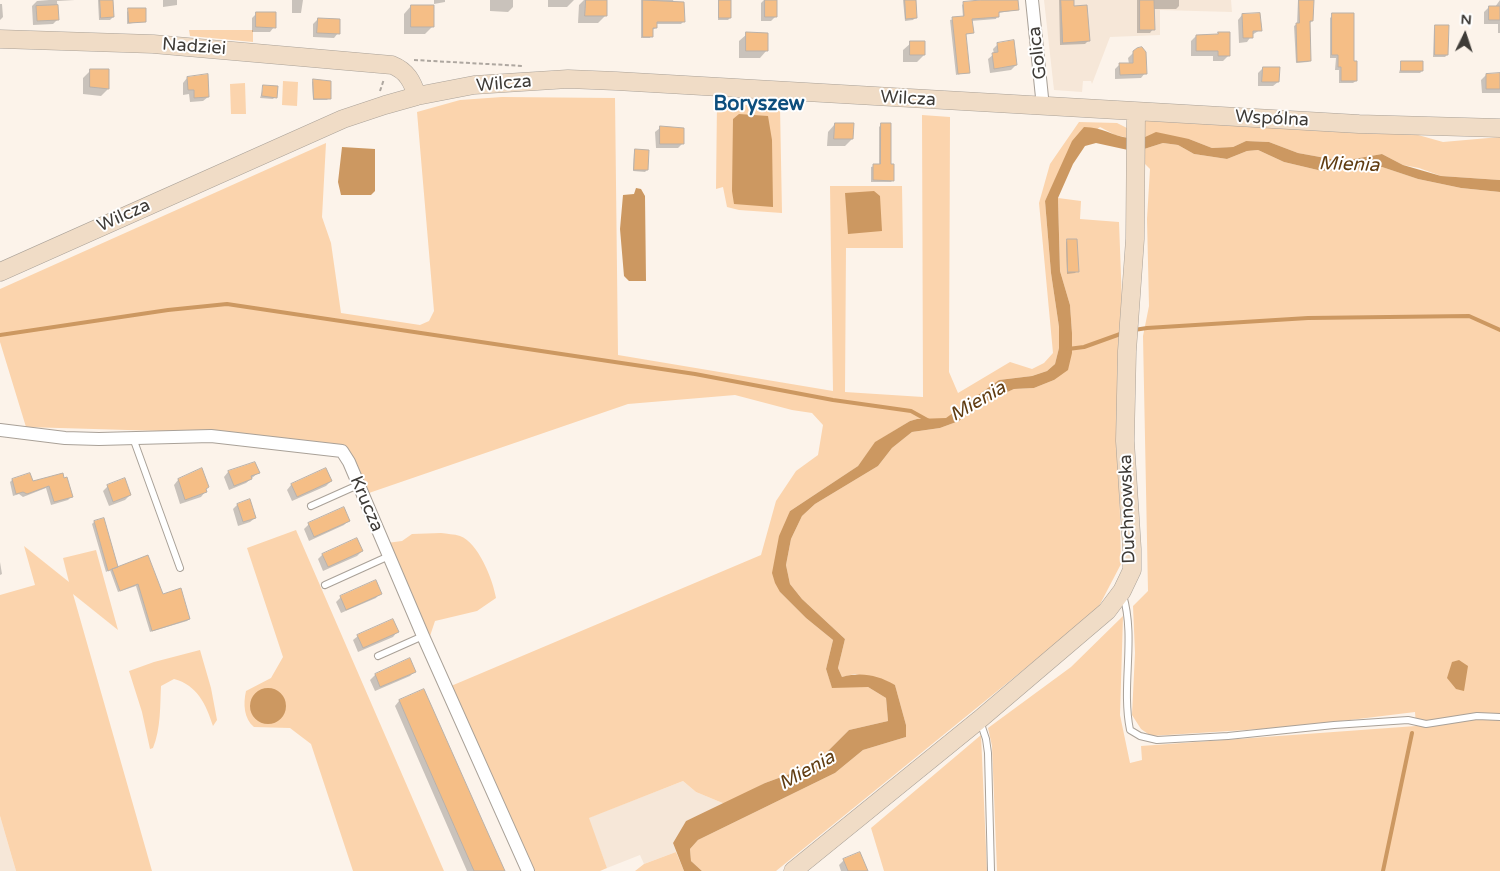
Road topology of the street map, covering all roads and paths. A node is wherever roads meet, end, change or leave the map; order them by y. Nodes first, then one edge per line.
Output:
1 (1032, 0) edge
2 (0, 39) edge
3 (417, 96) junction
4 (1043, 106) junction
5 (1136, 112) junction
6 (1500, 128) edge
7 (0, 272) edge
8 (0, 430) edge
9 (133, 438) junction
10 (358, 485) junction
11 (311, 506) dead end
12 (389, 556) junction
13 (180, 568) dead end
14 (325, 585) dead end
15 (1122, 591) junction
16 (423, 636) junction
17 (378, 656) dead end
18 (1500, 717) edge
19 (980, 720) junction
20 (528, 871) edge
21 (793, 871) edge
22 (992, 871) edge

1 - 4 street, Golica
2 - 3 main road, Nadziei
3 - 4 main road, Wilcza
3 - 7 main road, Wilcza
4 - 5 main road, Wspólna
5 - 6 main road, Wspólna
5 - 15 main road, Duchnowska
8 - 9 street, Krucza
9 - 10 street, Krucza
9 - 13 lane
10 - 11 lane
10 - 12 street, Krucza
12 - 14 lane
12 - 16 street, Krucza
15 - 18 lane
15 - 19 main road, Duchnowska
16 - 17 lane
16 - 20 street, Krucza
19 - 21 main road, Duchnowska
19 - 22 lane

